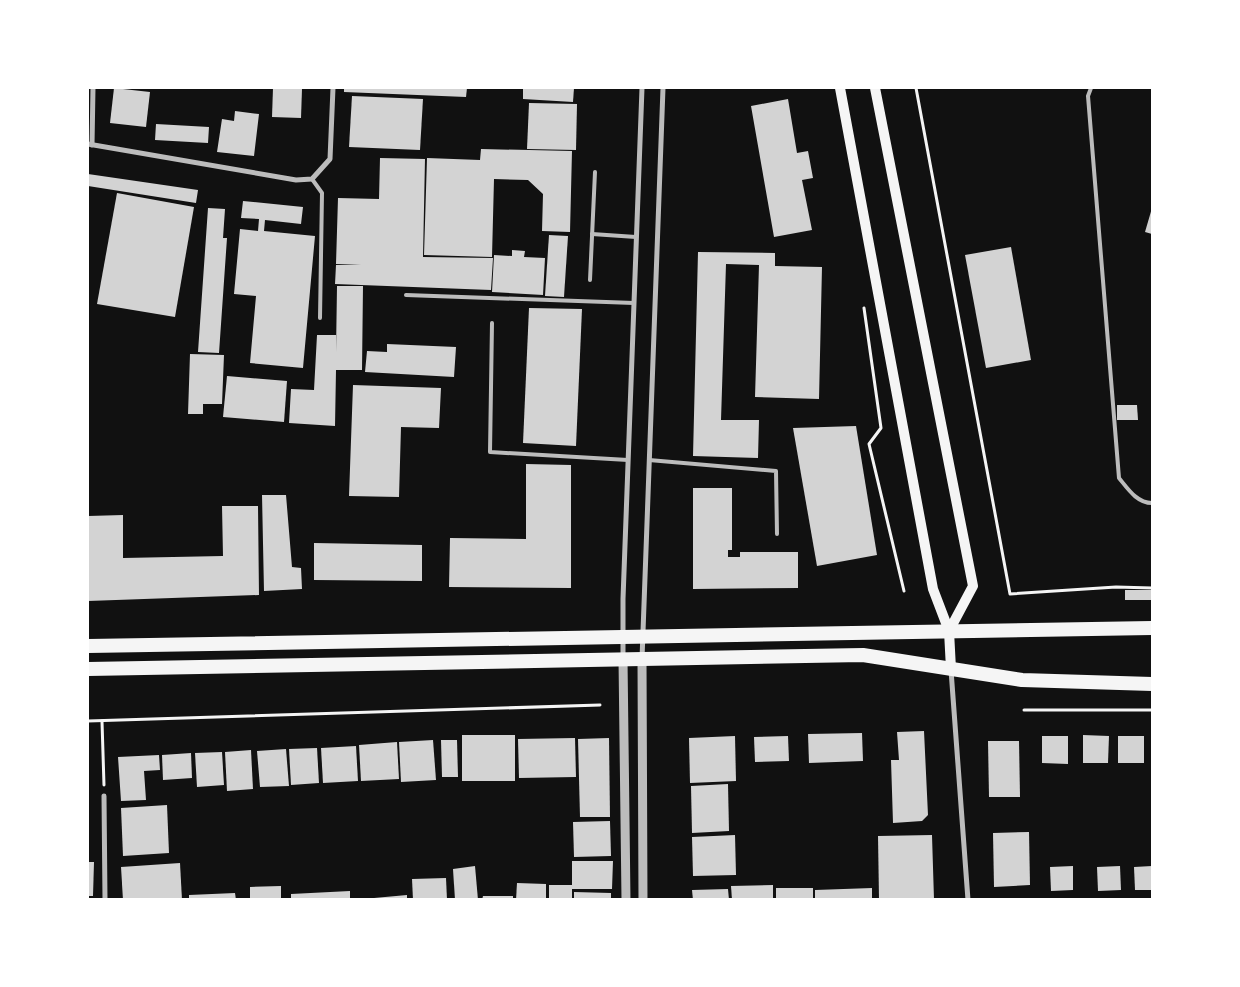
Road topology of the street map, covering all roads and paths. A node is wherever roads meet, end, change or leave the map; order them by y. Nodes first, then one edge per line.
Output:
1 (93, 88) edge
2 (333, 88) edge
3 (642, 88) edge
4 (663, 88) edge
5 (840, 88) edge
6 (875, 88) edge
7 (916, 88) edge
8 (1091, 88) edge
9 (90, 144) edge
10 (595, 172) dead end
11 (312, 179) junction
12 (592, 234) junction
13 (636, 236) junction
14 (590, 280) dead end
15 (406, 295) dead end
16 (634, 303) junction
17 (864, 306) dead end
18 (320, 318) dead end
19 (492, 323) dead end
20 (628, 460) junction
21 (649, 460) junction
22 (1152, 502) edge
23 (777, 534) dead end
24 (1152, 588) edge
25 (904, 591) dead end
26 (1152, 628) edge
27 (949, 631) junction
28 (624, 636) junction
29 (642, 636) junction
30 (88, 646) edge
31 (642, 659) junction
32 (623, 660) junction
33 (88, 669) edge
34 (951, 669) junction
35 (1152, 684) edge
36 (600, 705) dead end
37 (1024, 710) dead end
38 (1152, 710) edge
39 (88, 721) edge
40 (102, 721) junction
41 (104, 796) joint
42 (105, 900) edge
43 (626, 900) edge
44 (643, 900) edge
45 (968, 900) edge

1 - 9 street
2 - 11 street
3 - 13 street
4 - 21 street
5 - 27 main road
6 - 27 main road
7 - 24 path
8 - 22 lane
9 - 11 street
10 - 12 lane
11 - 18 lane
12 - 13 lane
12 - 14 lane
13 - 16 street
15 - 16 lane
16 - 20 street
17 - 25 path
19 - 20 lane
20 - 28 street
21 - 23 lane
21 - 29 street
26 - 27 highway
27 - 29 highway
27 - 34 main road
28 - 29 highway
28 - 30 highway
28 - 32 street
29 - 31 street
31 - 32 highway
31 - 34 highway
31 - 44 street
32 - 33 highway
32 - 43 street
34 - 35 highway
34 - 45 street
36 - 40 path
37 - 38 path
39 - 40 path
40 - 41 path
41 - 42 street

